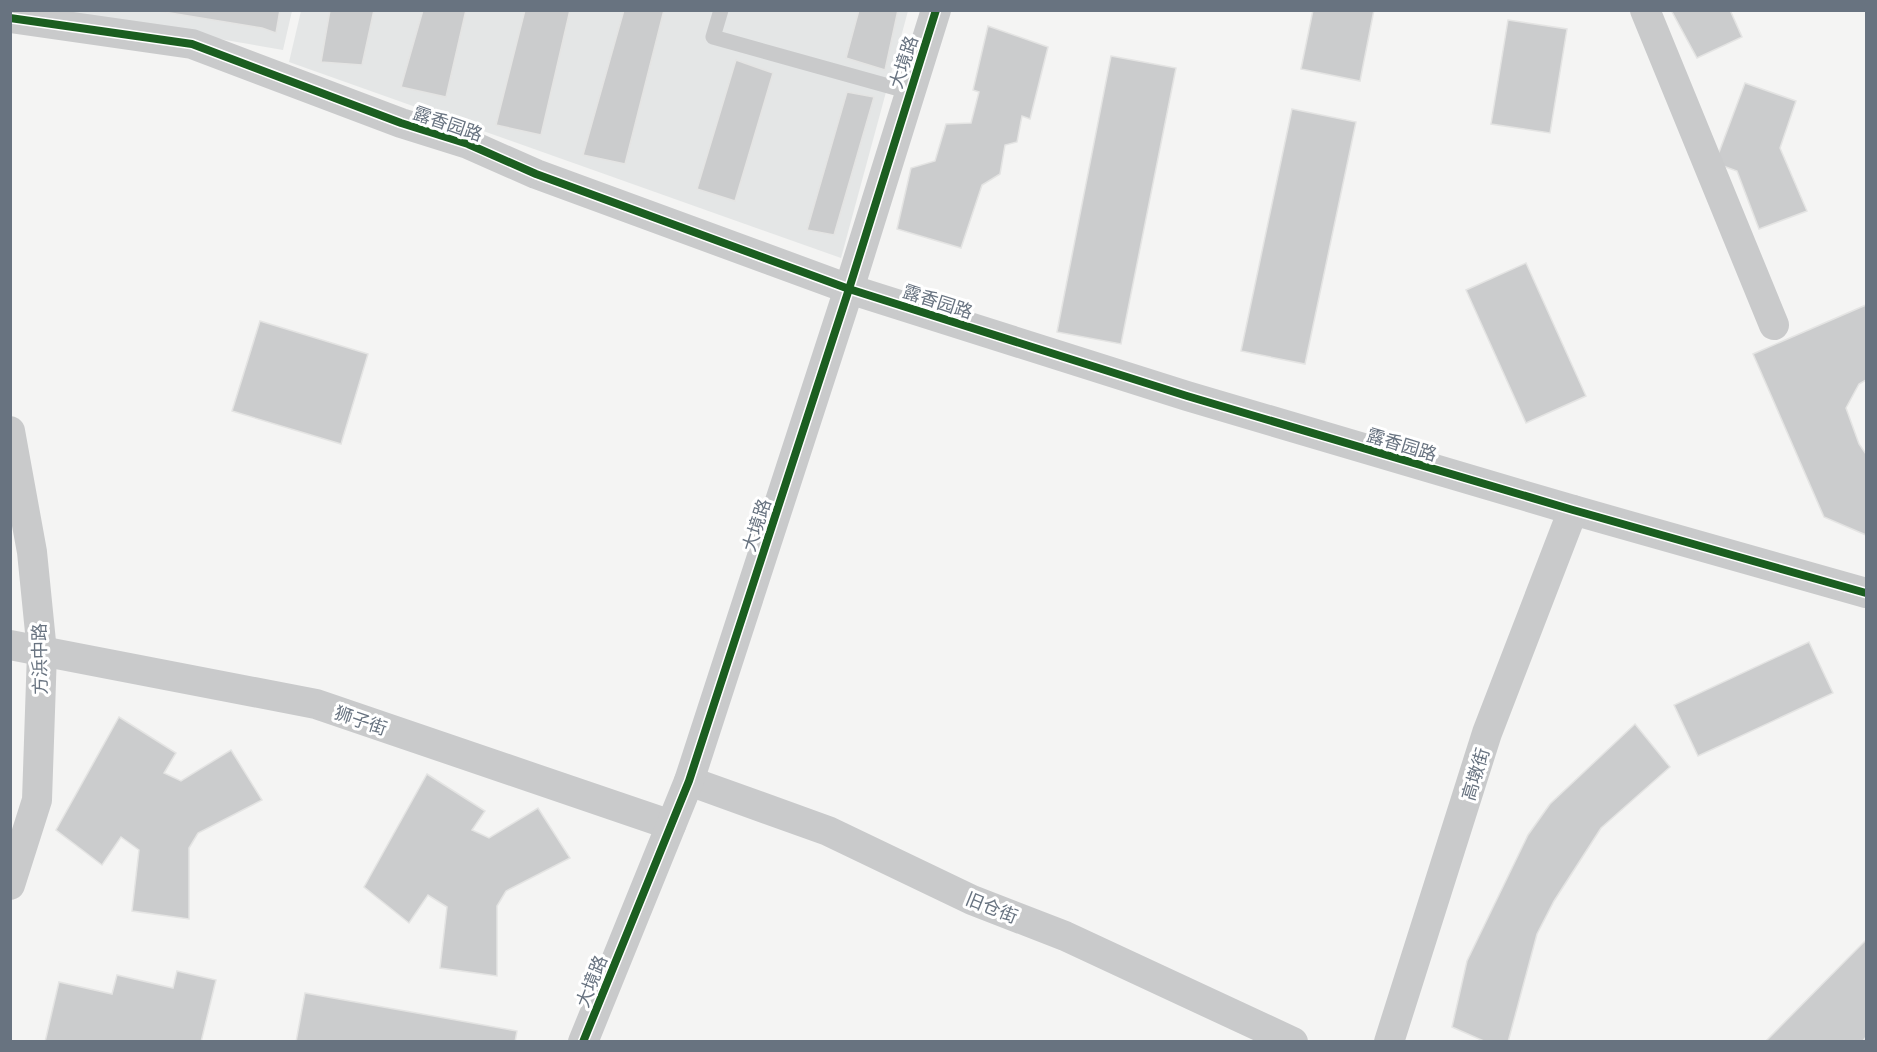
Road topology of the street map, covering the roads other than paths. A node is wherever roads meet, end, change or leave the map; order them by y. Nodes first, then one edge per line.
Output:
1 (721, 10) edge
2 (936, 10) edge
3 (1645, 10) edge
4 (10, 18) edge
5 (910, 92) junction
6 (849, 289) junction
7 (1774, 325) dead end
8 (10, 431) edge
9 (1573, 510) junction
10 (1866, 593) edge
11 (10, 645) edge
12 (42, 652) junction
13 (689, 781) junction
14 (671, 825) junction
15 (10, 885) edge
16 (583, 1041) edge
17 (1293, 1041) edge
18 (1389, 1041) edge

1 - 5 lane
2 - 5 street, 大境路
3 - 7 street
4 - 6 street, 露香园路
5 - 6 street, 大境路
6 - 9 street, 露香园路
6 - 13 street, 大境路
8 - 12 street, 方浜中路
9 - 10 street, 露香园路
9 - 18 street, 高墩街
11 - 12 street, 狮子街
12 - 14 street, 狮子街
12 - 15 street, 方浜中路
13 - 14 street, 大境路
13 - 17 street, 旧仓街
14 - 16 street, 大境路

